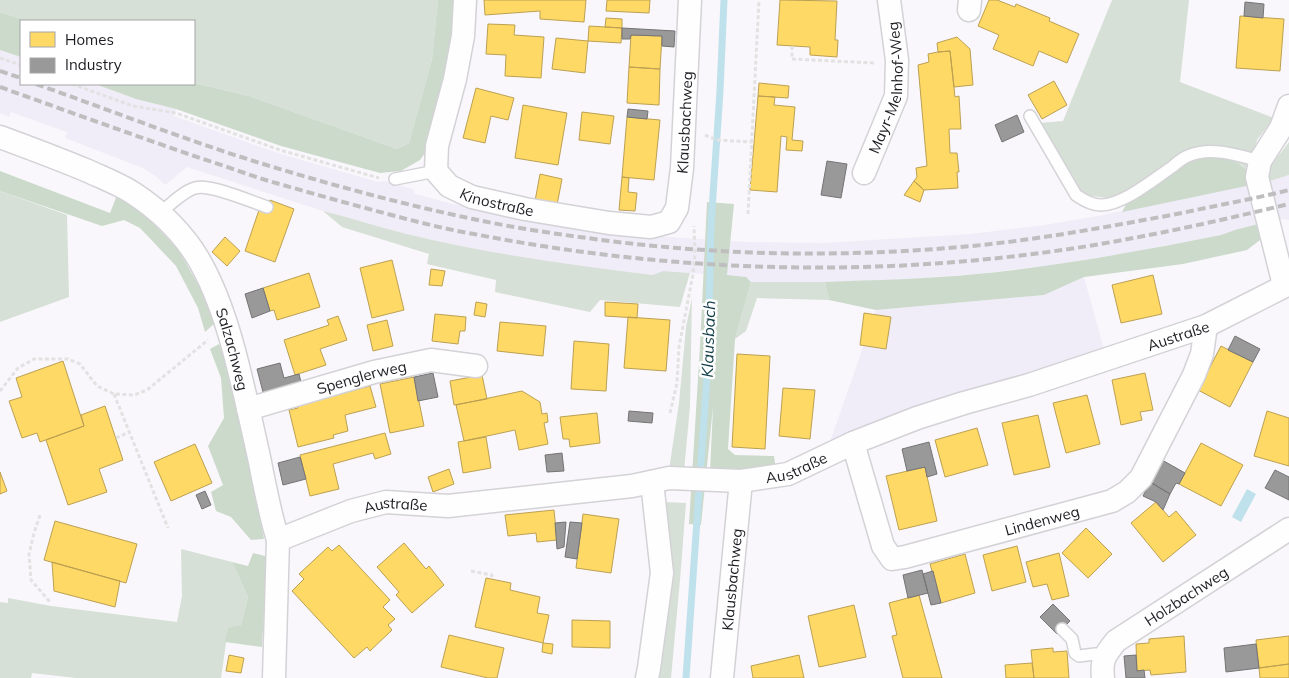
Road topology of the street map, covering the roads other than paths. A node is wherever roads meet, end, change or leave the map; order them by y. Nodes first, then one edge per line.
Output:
1 (465, 0) edge
2 (690, 0) edge
3 (889, 0) edge
4 (1289, 106) edge
5 (1030, 116) dead end
6 (1285, 127) edge
7 (0, 137) edge
8 (1260, 161) junction
9 (436, 171) junction
10 (864, 173) dead end
11 (395, 179) road end
12 (267, 207) dead end
13 (160, 213) junction
14 (651, 228) joint
15 (1286, 285) edge
16 (1206, 326) junction
17 (476, 366) dead end
18 (248, 409) junction
19 (853, 443) junction
20 (661, 480) junction
21 (736, 481) junction
22 (1289, 529) edge
23 (278, 540) junction
24 (1062, 629) dead end
25 (1104, 655) junction
26 (274, 678) edge
27 (647, 678) edge
28 (722, 678) edge
29 (1103, 678) edge

1 - 9 street
2 - 14 street, Klausbachweg
3 - 10 street, Mayr-Melnhof-Weg
4 - 6 street
5 - 8 lane
6 - 8 street
7 - 13 street, Salzachweg
8 - 15 street
9 - 11 lane
9 - 14 street, Kinostraße
12 - 13 lane
13 - 18 street, Salzachweg
15 - 16 street, Austraße
16 - 19 street, Austraße
16 - 19 street, Lindenweg
17 - 18 street, Spenglerweg
18 - 23 street, Salzachweg
19 - 21 street, Austraße
20 - 21 street, Austraße
20 - 23 street, Austraße
20 - 27 street
21 - 28 street, Klausbachweg
22 - 25 street, Holzbachweg
23 - 26 street, Salzachweg
24 - 25 lane
25 - 29 street

